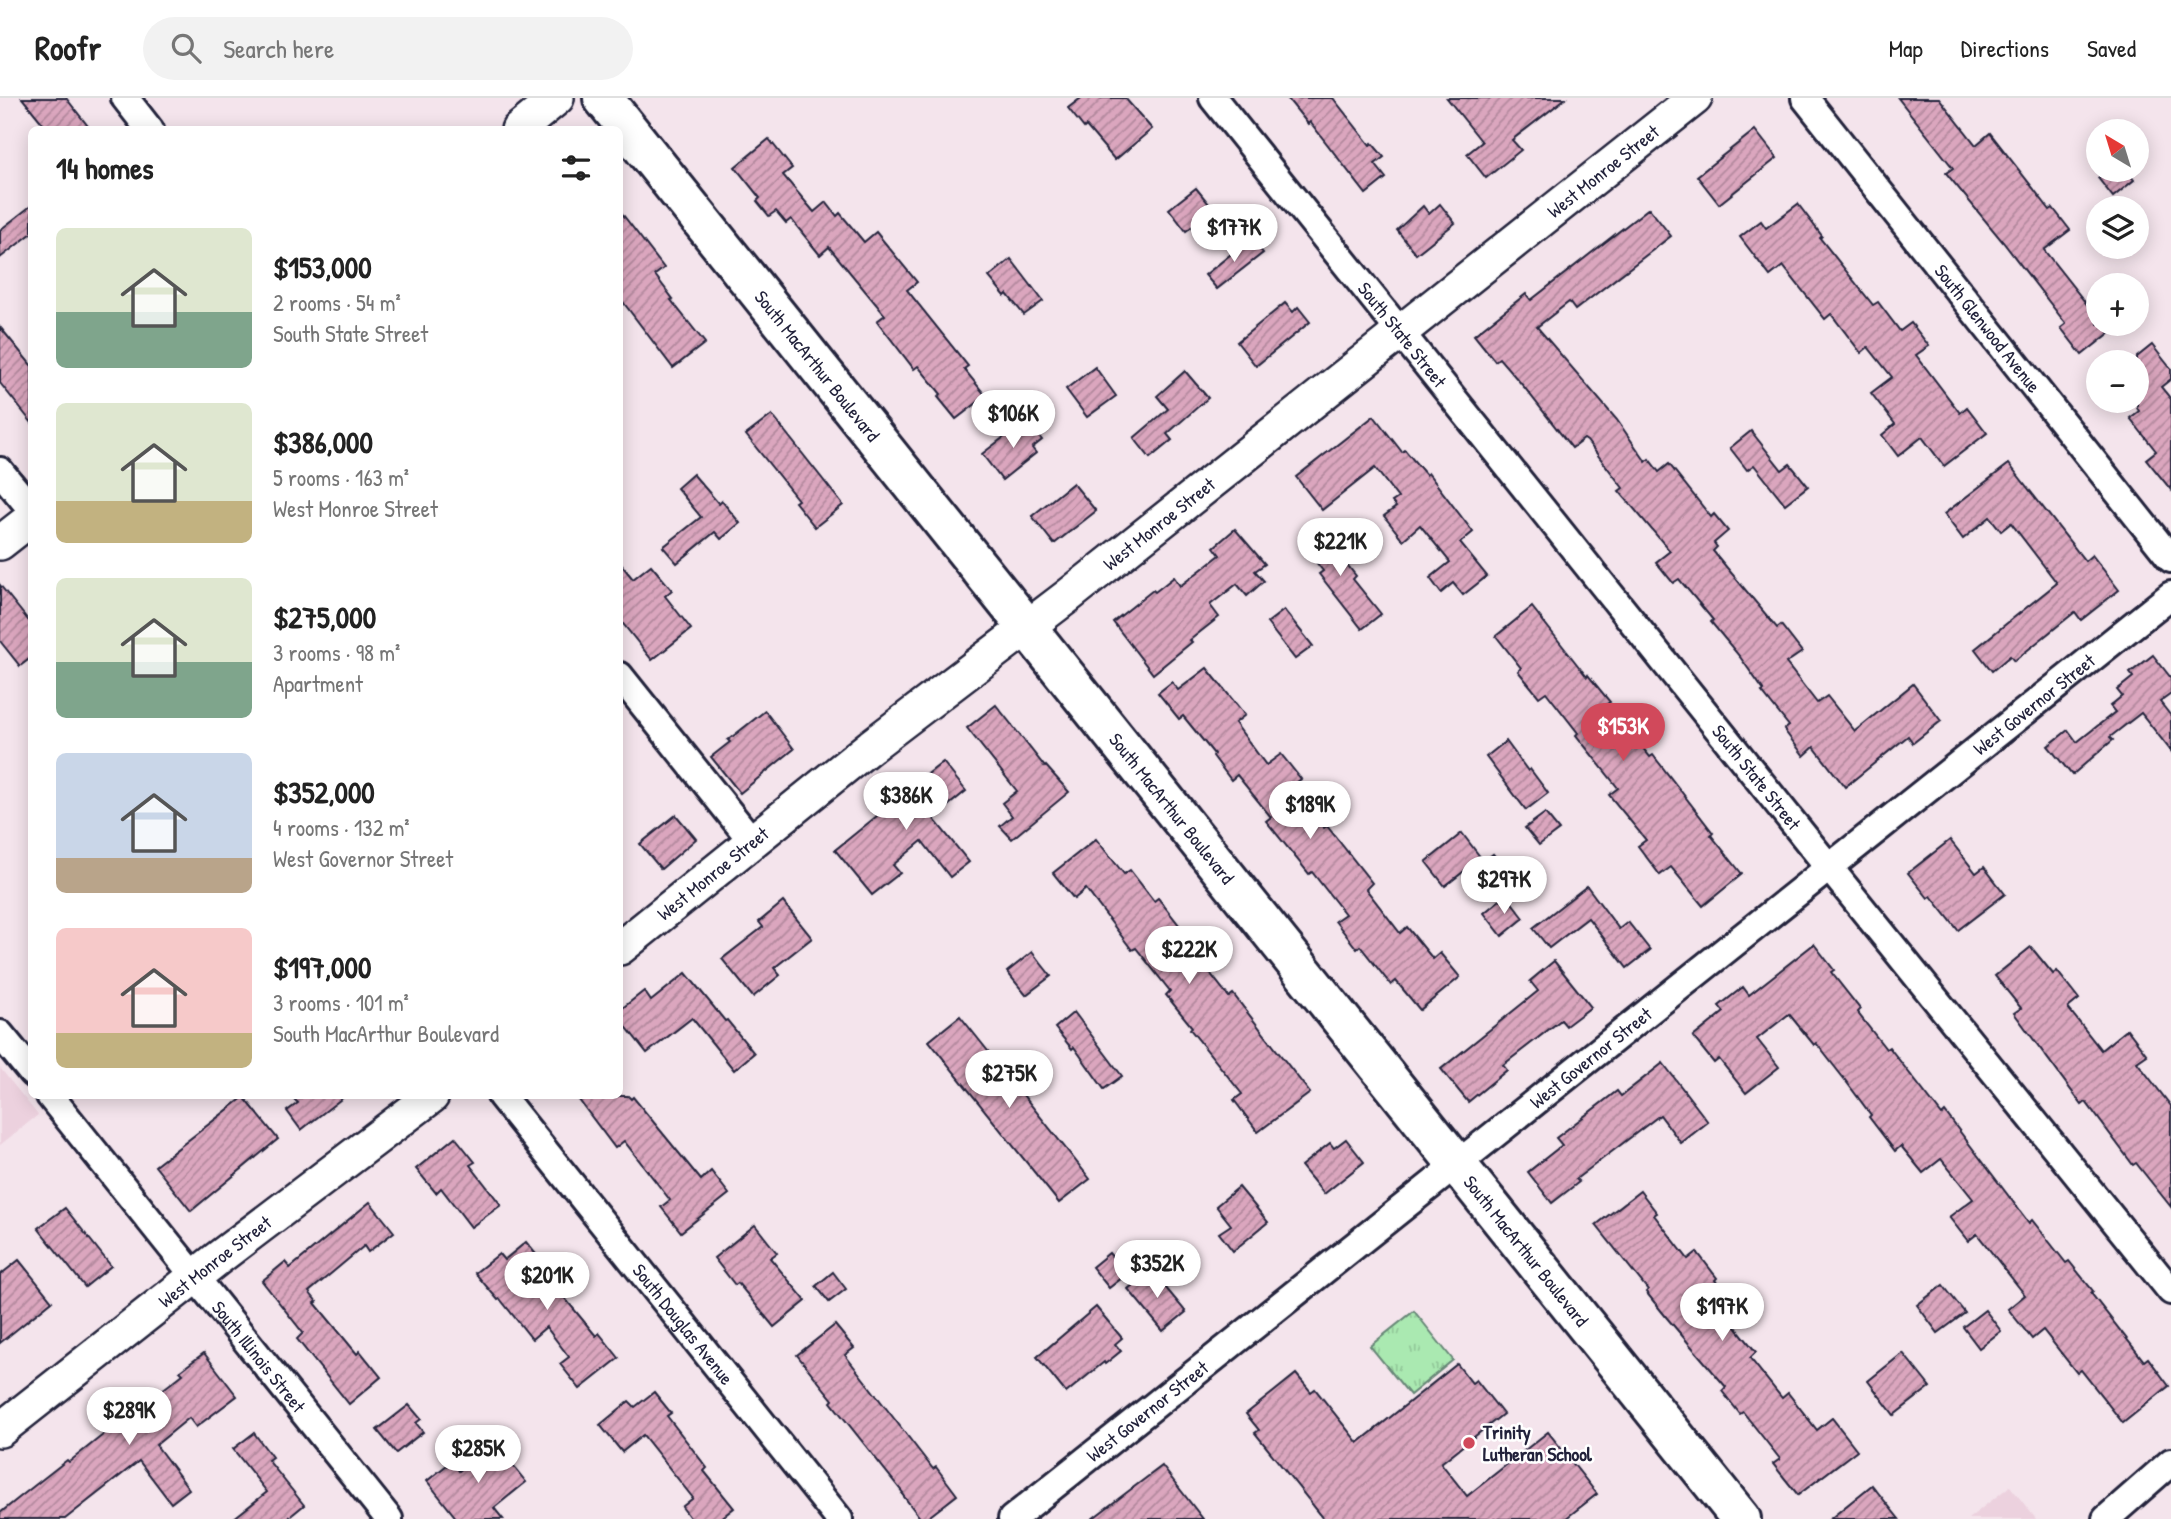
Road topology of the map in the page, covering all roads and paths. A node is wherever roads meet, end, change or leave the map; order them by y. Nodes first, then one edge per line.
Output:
1 (125, 98) edge
2 (557, 98) edge
3 (603, 98) edge
4 (1213, 98) edge
5 (1695, 98) edge
6 (1805, 98) edge
7 (147, 126) edge
8 (523, 126) edge
9 (1401, 331) junction
10 (0, 471) edge
11 (28, 505) edge
12 (28, 521) edge
13 (0, 543) edge
14 (2171, 559) edge
15 (2171, 595) edge
16 (1028, 627) junction
17 (623, 680) edge
18 (752, 841) junction
19 (1829, 868) junction
20 (623, 945) edge
21 (0, 1034) edge
22 (28, 1068) edge
23 (52, 1099) edge
24 (428, 1099) edge
25 (503, 1099) edge
26 (1458, 1164) junction
27 (195, 1277) junction
28 (2171, 1291) edge
29 (0, 1430) edge
30 (2171, 1462) edge
31 (389, 1519) edge
32 (839, 1519) edge
33 (1012, 1519) edge
34 (1741, 1519) edge
35 (2106, 1519) edge

1 - 7 street
2 - 8 street
3 - 16 main road, South MacArthur Boulevard
4 - 9 street, South State Street
5 - 9 street, West Monroe Street
6 - 14 street, South Glenwood Avenue
9 - 16 street, West Monroe Street
9 - 19 street, South State Street
10 - 11 street
12 - 13 street
15 - 19 street, West Governor Street
16 - 18 street, West Monroe Street
16 - 26 main road, South MacArthur Boulevard
17 - 18 street
18 - 20 street, West Monroe Street
19 - 26 street, West Governor Street
19 - 28 street, South State Street
21 - 22 street
23 - 27 street, South Illinois Street
24 - 27 street, West Monroe Street
25 - 32 street, South Douglas Avenue
26 - 33 street, West Governor Street
26 - 34 main road, South MacArthur Boulevard
27 - 29 street, West Monroe Street
27 - 31 street, South Illinois Street
30 - 35 street

